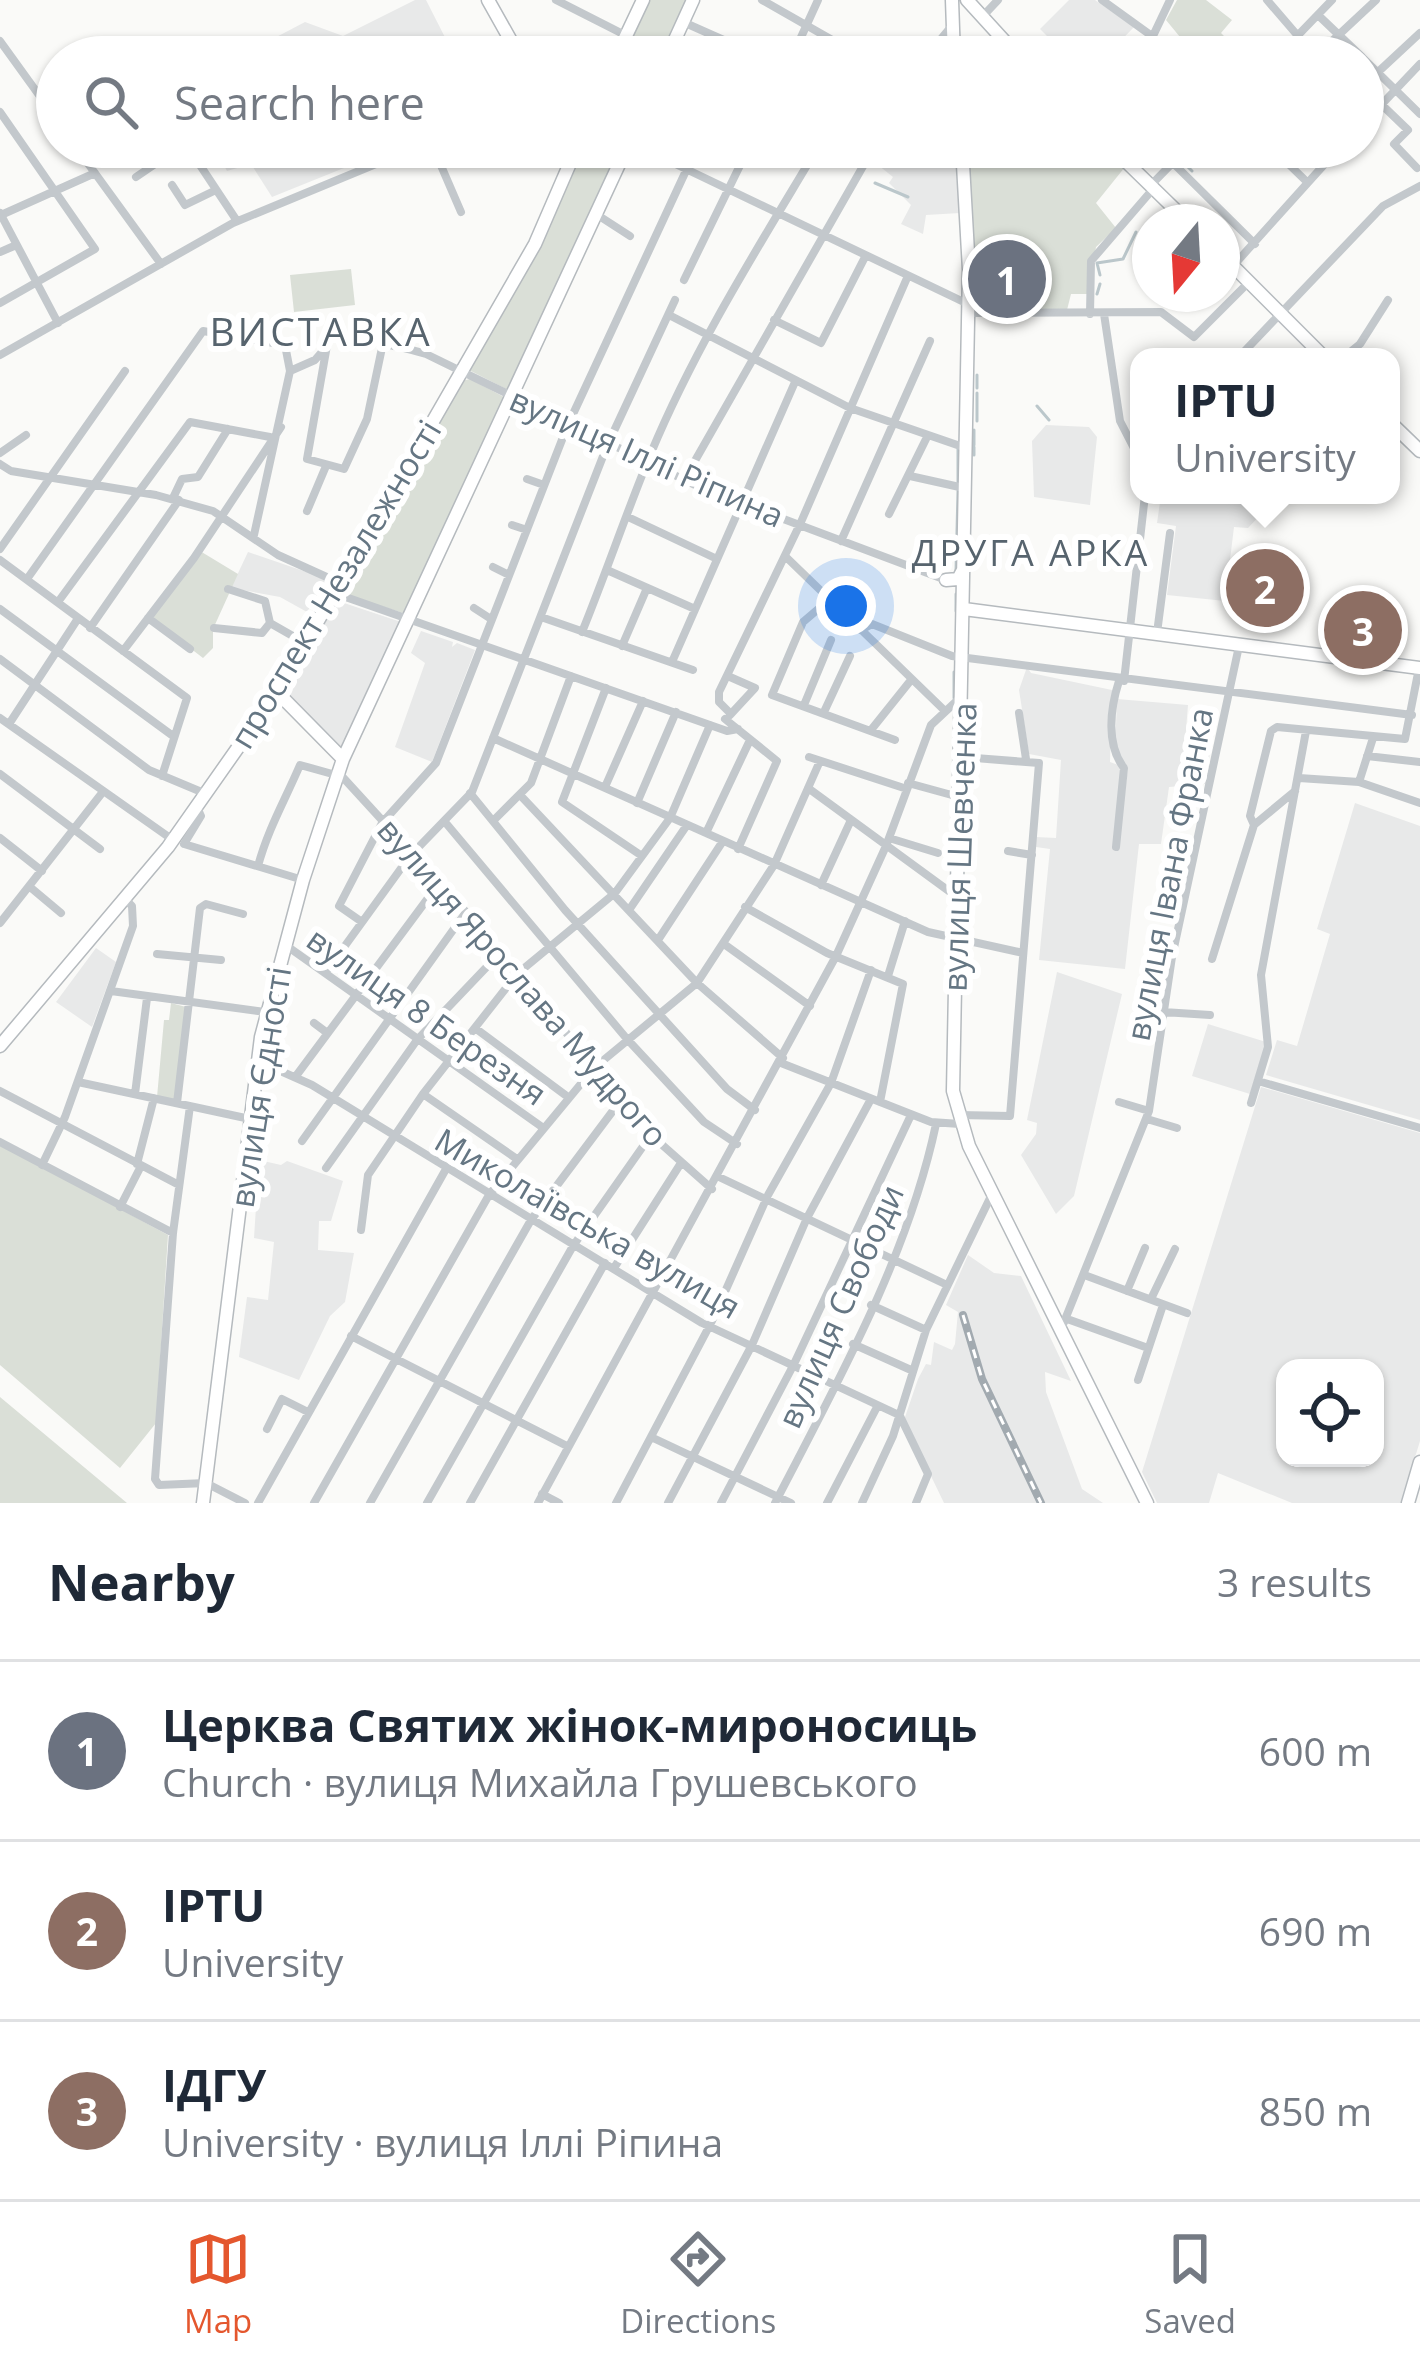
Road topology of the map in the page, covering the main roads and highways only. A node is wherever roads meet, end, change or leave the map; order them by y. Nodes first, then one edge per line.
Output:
1 (489, 0) edge
2 (643, 0) edge
3 (693, 0) edge
4 (960, 1) edge
5 (980, 18) junction
6 (952, 34) edge
7 (509, 36) edge
8 (626, 36) edge
9 (677, 36) edge
10 (998, 36) edge
11 (568, 168) edge
12 (617, 168) edge
13 (963, 168) edge
14 (1133, 168) edge
15 (1169, 204) edge
16 (1240, 273) edge
17 (1315, 348) edge
18 (964, 566) junction
19 (946, 580) road end
20 (964, 609) junction
21 (985, 612) junction
22 (406, 620) joint
23 (964, 630) junction
24 (1419, 668) edge
25 (277, 692) junction
26 (339, 768) junction
27 (0, 1046) edge
28 (1420, 1462) edge
29 (203, 1503) edge
30 (1147, 1503) edge
31 (1408, 1503) edge

1 - 7 main road
2 - 8 main road
3 - 9 main road
4 - 5 main road
4 - 6 main road
5 - 6 main road
5 - 10 main road
11 - 25 main road, проспект Незалежності
12 - 22 main road, проспект Незалежності
13 - 18 main road, вулиця Шевченка
14 - 15 main road
16 - 17 main road
18 - 19 main road
18 - 20 main road, вулиця Шевченка
20 - 21 main road
20 - 23 main road, вулиця Шевченка
21 - 23 main road
21 - 24 main road
22 - 26 main road, вулиця Єдності
23 - 30 main road, вулиця Шевченка
25 - 26 main road, вулиця Ярослава Мудрого
25 - 27 main road, проспект Незалежності
26 - 29 main road, вулиця Єдності
28 - 31 main road

